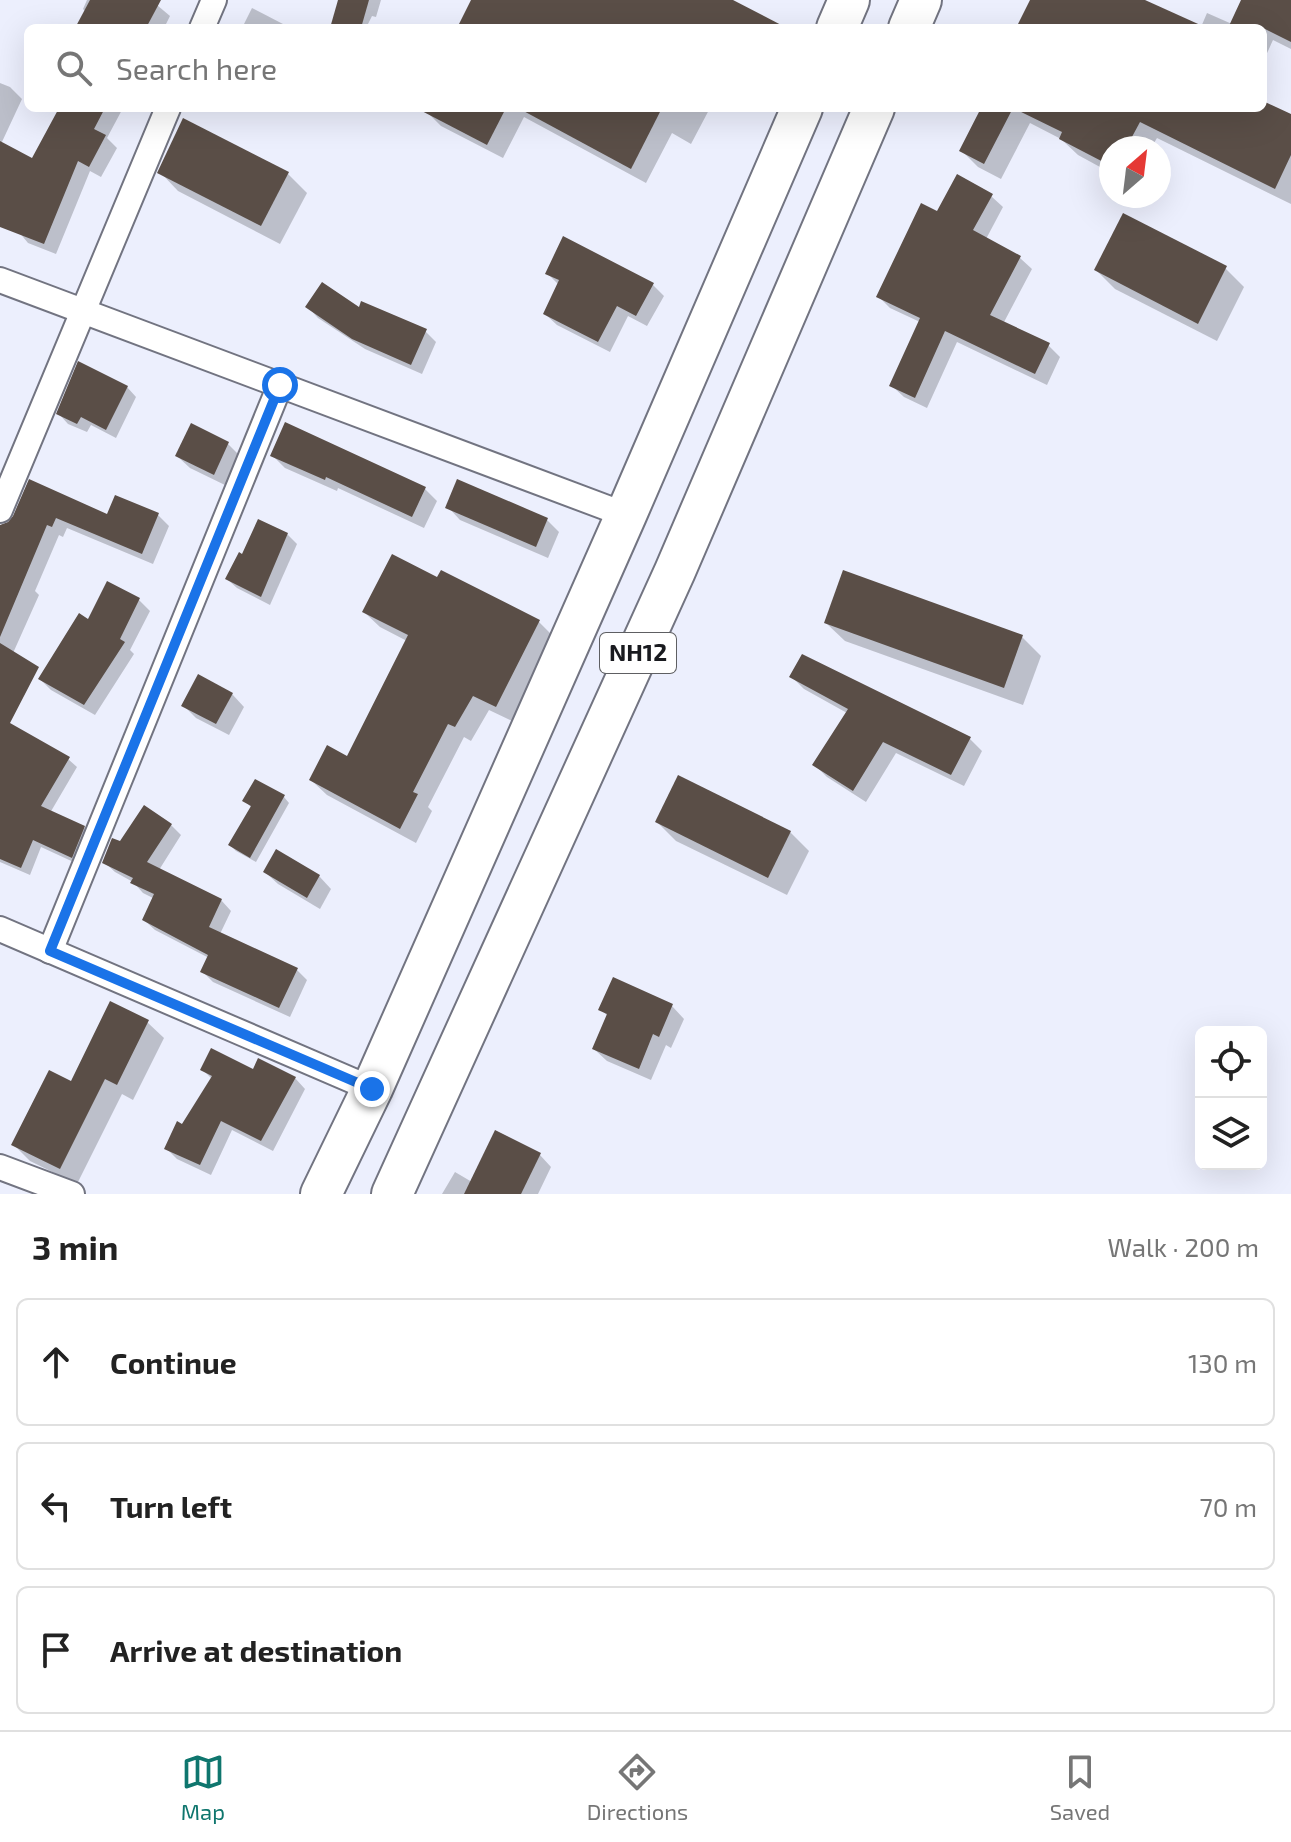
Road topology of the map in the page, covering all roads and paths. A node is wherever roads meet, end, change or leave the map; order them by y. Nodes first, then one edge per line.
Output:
1 (214, 0) edge
2 (849, 0) edge
3 (921, 0) edge
4 (204, 24) edge
5 (839, 24) edge
6 (911, 24) edge
7 (166, 112) edge
8 (800, 112) edge
9 (872, 112) edge
10 (0, 280) edge
11 (83, 311) junction
12 (280, 385) junction
13 (0, 510) edge
14 (626, 515) junction
15 (0, 929) edge
16 (50, 951) junction
17 (372, 1089) junction
18 (0, 1167) edge
19 (399, 1190) edge
20 (72, 1194) edge
21 (321, 1194) edge

1 - 4 street
2 - 5 highway
3 - 6 highway
7 - 11 street
8 - 14 highway, NH12
9 - 19 highway, NH12
10 - 11 street
11 - 12 street
11 - 13 street
12 - 14 street
12 - 16 street
14 - 17 highway, NH12
15 - 16 street
16 - 17 street
17 - 21 highway, NH12
18 - 20 street

